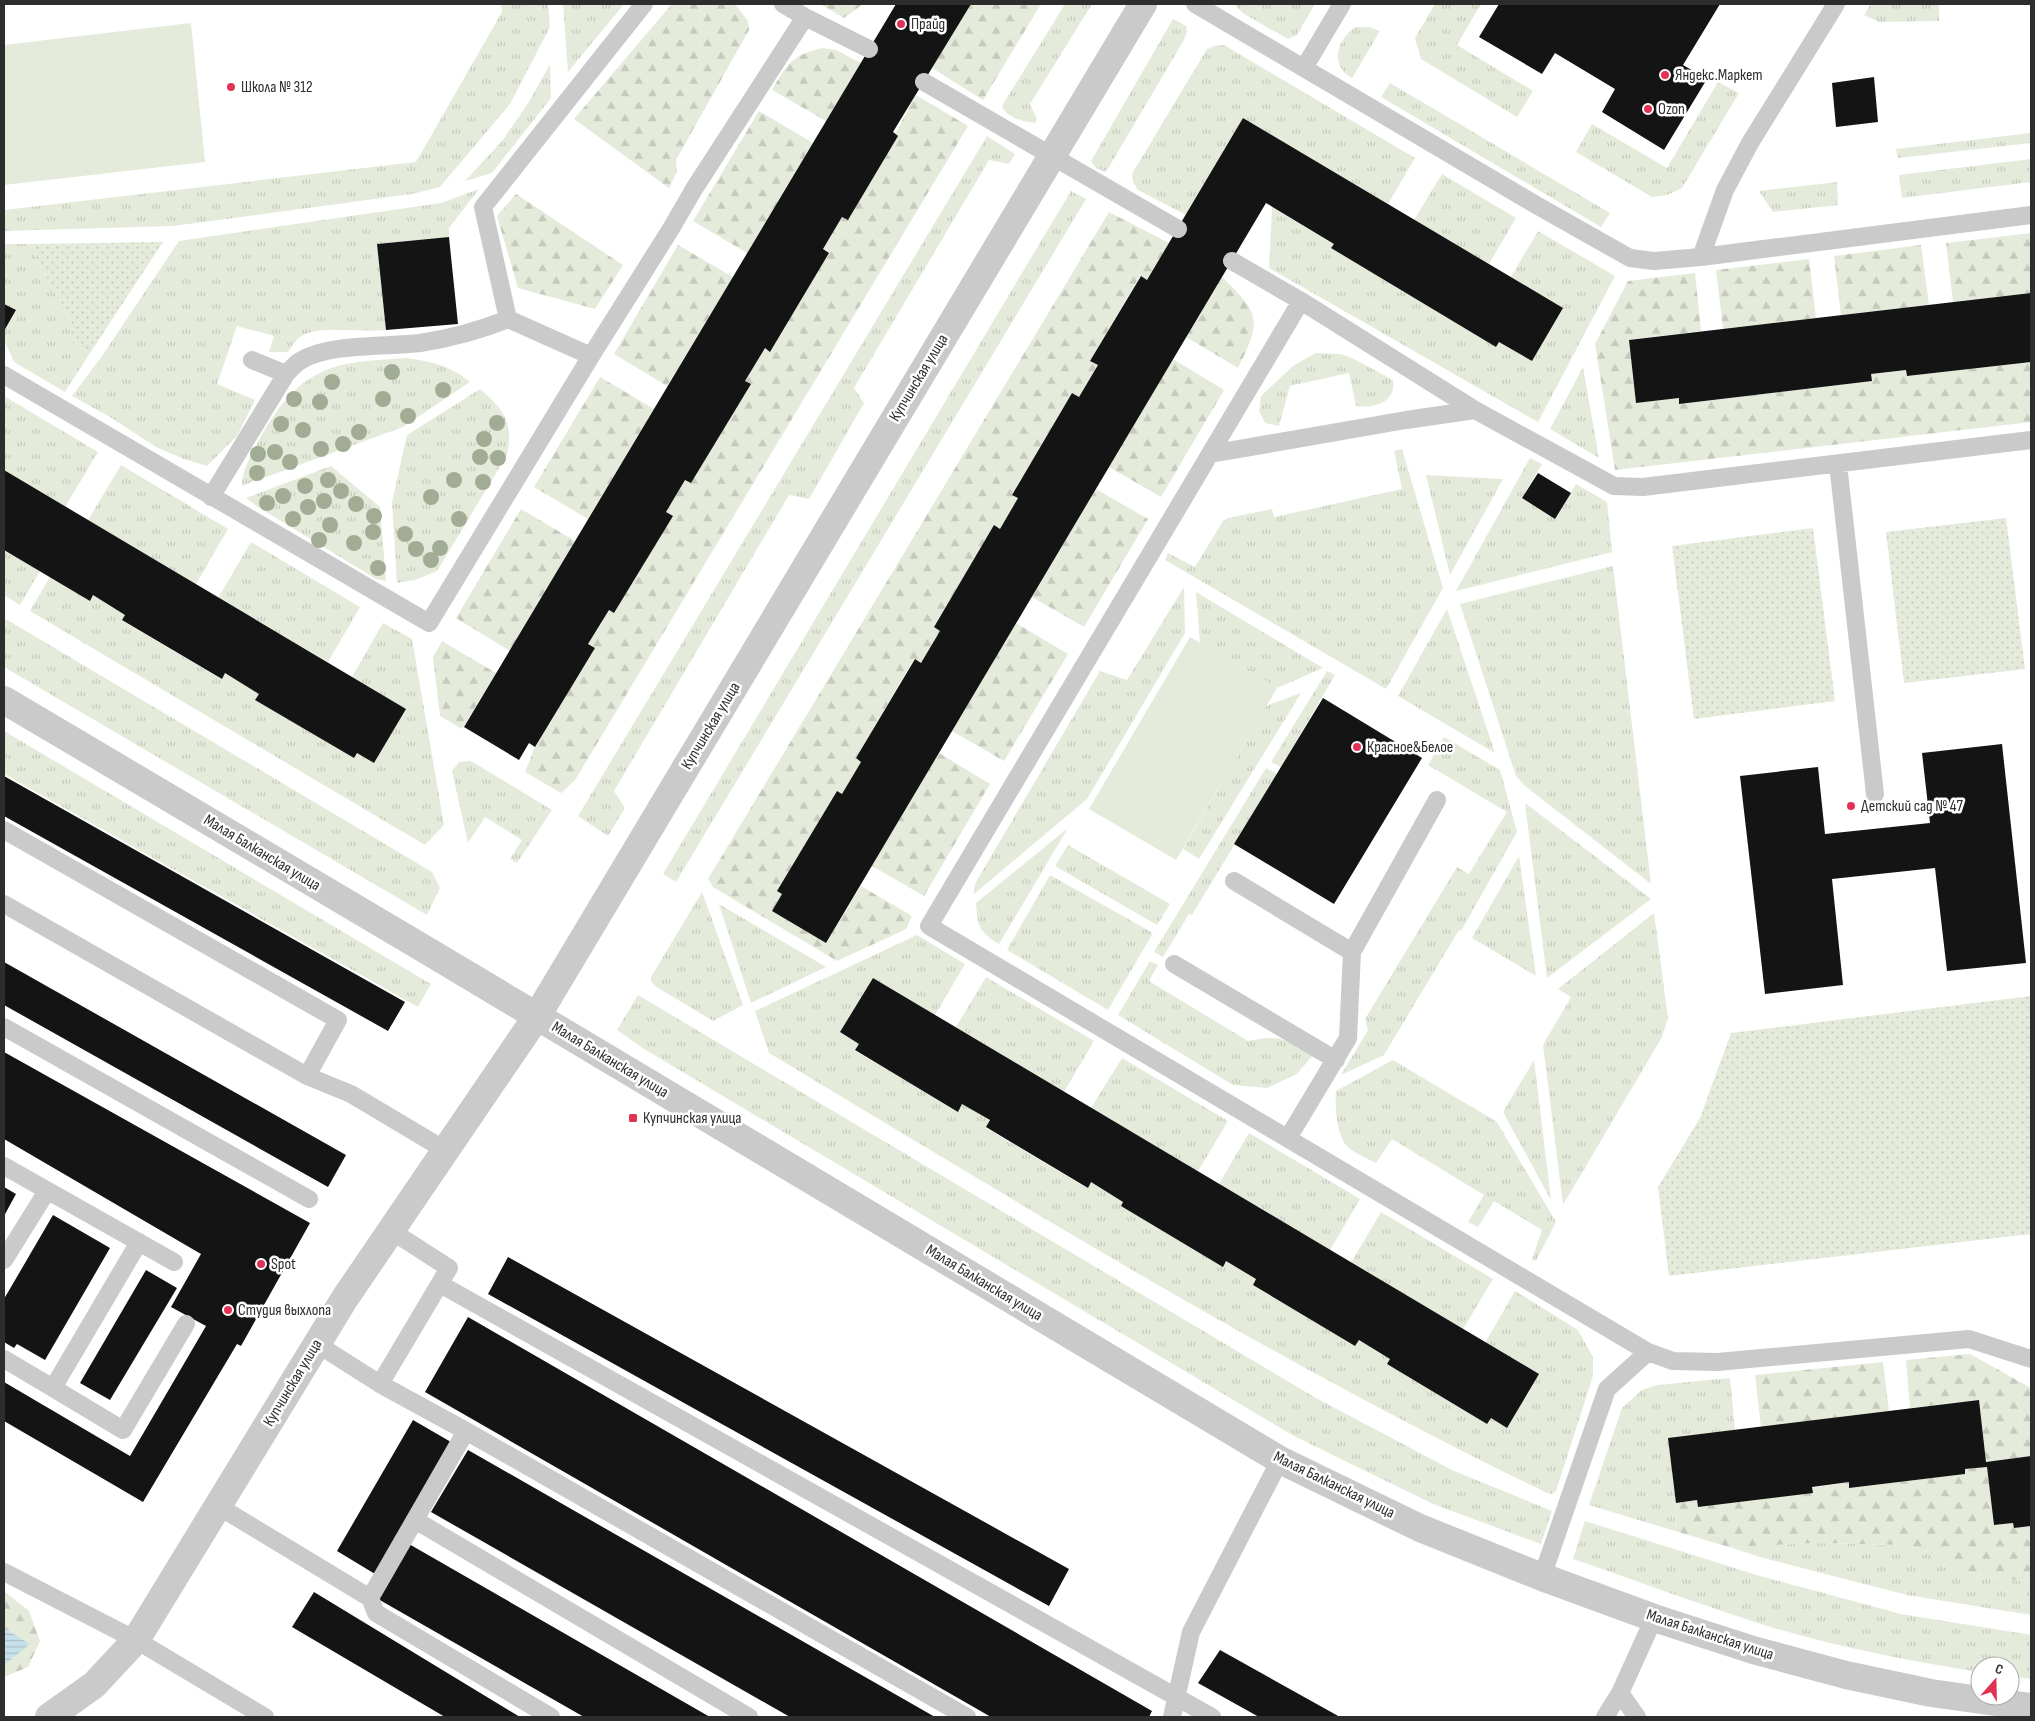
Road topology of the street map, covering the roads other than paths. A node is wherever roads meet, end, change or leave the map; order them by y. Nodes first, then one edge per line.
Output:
1 (644, 4) edge
2 (783, 4) edge
3 (1143, 4) edge
4 (1195, 4) edge
5 (1342, 4) edge
6 (1836, 4) edge
7 (805, 17) junction
8 (869, 49) dead end
9 (1304, 68) junction
10 (924, 82) dead end
11 (1050, 157) junction
12 (2031, 215) edge
13 (1178, 229) dead end
14 (1701, 256) junction
15 (1232, 261) dead end
16 (1300, 301) junction
17 (508, 319) junction
18 (591, 356) junction
19 (252, 360) dead end
20 (286, 374) junction
21 (4, 375) edge
22 (1475, 410) junction
23 (2031, 440) edge
24 (1210, 454) junction
25 (1838, 464) junction
26 (211, 497) junction
27 (4, 700) edge
28 (1875, 794) dead end
29 (1438, 800) dead end
30 (4, 830) edge
31 (1234, 881) dead end
32 (4, 904) edge
33 (1352, 952) junction
34 (1174, 964) dead end
35 (537, 1016) junction
36 (4, 1027) edge
37 (1336, 1060) junction
38 (306, 1076) junction
39 (1288, 1138) junction
40 (445, 1150) junction
41 (4, 1166) edge
42 (47, 1190) junction
43 (308, 1198) dead end
44 (390, 1230) junction
45 (139, 1242) junction
46 (4, 1260) edge
47 (174, 1262) dead end
48 (440, 1284) junction
49 (186, 1324) dead end
50 (317, 1344) junction
51 (1648, 1352) junction
52 (4, 1359) edge
53 (2031, 1359) edge
54 (380, 1384) junction
55 (53, 1388) junction
56 (466, 1431) junction
57 (1280, 1460) junction
58 (218, 1506) junction
59 (414, 1520) junction
60 (4, 1572) edge
61 (1542, 1577) junction
62 (370, 1598) junction
63 (1654, 1618) junction
64 (141, 1643) junction
65 (1620, 1693) junction
66 (1176, 1697) junction
67 (2031, 1707) edge
68 (49, 1717) edge
69 (265, 1717) edge
70 (551, 1717) edge
71 (749, 1717) edge
72 (967, 1717) edge
73 (1172, 1717) edge
74 (1212, 1717) edge
75 (1605, 1717) edge
76 (1637, 1717) edge

1 - 17 lane
2 - 7 lane
3 - 11 street, Купчинская улица
4 - 9 lane
5 - 9 lane
6 - 14 lane
7 - 8 lane
7 - 18 lane
9 - 14 lane
10 - 11 lane
11 - 13 lane
11 - 35 street, Купчинская улица
12 - 14 lane
15 - 16 lane
16 - 22 lane
16 - 24 lane
17 - 18 lane
17 - 20 lane
18 - 26 lane
19 - 20 lane
20 - 26 lane
21 - 26 lane
22 - 24 lane
22 - 25 lane
23 - 25 lane
24 - 39 lane
25 - 28 lane
27 - 35 street, Малая Балканская улица
29 - 33 lane
30 - 38 lane
31 - 33 lane
32 - 38 lane
33 - 37 lane
34 - 37 lane
35 - 40 street, Купчинская улица
35 - 57 street, Малая Балканская улица
36 - 43 lane
37 - 39 lane
38 - 40 lane
39 - 51 lane
40 - 44 street, Купчинская улица
41 - 42 lane
42 - 45 lane
42 - 46 lane
44 - 48 lane
44 - 50 street, Купчинская улица
45 - 47 lane
45 - 55 lane
48 - 54 lane
48 - 66 lane
49 - 55 lane
50 - 54 lane
50 - 58 street, Купчинская улица
51 - 53 lane
51 - 61 lane
52 - 55 lane
54 - 56 lane
56 - 59 lane
56 - 72 lane
57 - 61 street, Малая Балканская улица
57 - 66 lane
58 - 62 lane
58 - 64 street, Купчинская улица
59 - 62 lane
59 - 71 lane
60 - 64 lane
61 - 63 street, Малая Балканская улица
62 - 70 lane
63 - 65 lane
63 - 67 street, Малая Балканская улица
64 - 68 street, Купчинская улица
64 - 69 lane
65 - 75 lane
65 - 76 lane
66 - 73 lane
66 - 74 lane

